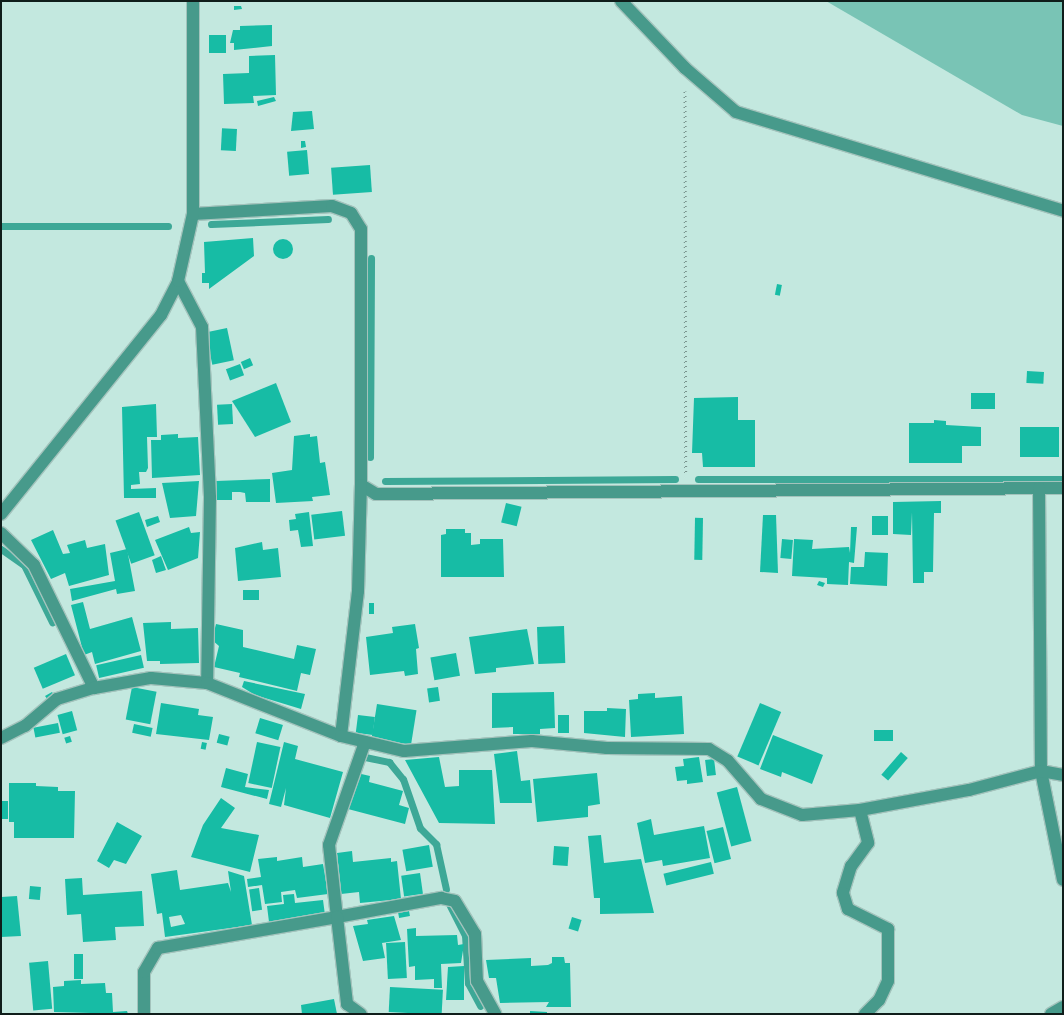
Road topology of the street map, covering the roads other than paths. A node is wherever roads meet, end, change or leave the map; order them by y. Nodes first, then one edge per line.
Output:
1 (193, 1) edge
2 (620, 1) edge
3 (1063, 211) edge
4 (193, 214) junction
5 (178, 281) junction
6 (361, 485) junction
7 (1039, 488) junction
8 (1063, 488) edge
9 (1, 514) edge
10 (1, 533) edge
11 (207, 683) junction
12 (94, 688) junction
13 (341, 736) junction
14 (1, 738) edge
15 (365, 742) junction
16 (1041, 771) junction
17 (1063, 775) edge
18 (860, 810) junction
19 (1063, 880) edge
20 (337, 917) junction
21 (1063, 1007) edge
22 (144, 1014) edge
23 (361, 1014) edge
24 (495, 1014) edge
25 (865, 1014) edge
26 (1051, 1014) edge

1 - 4 street
2 - 3 street
4 - 5 street
4 - 6 street
5 - 9 street
5 - 11 street
6 - 7 street
6 - 13 street
7 - 8 street
7 - 16 street
10 - 12 street
11 - 12 street
11 - 13 street
12 - 14 street
13 - 15 street
15 - 18 street
15 - 20 street
16 - 17 street
16 - 18 street
16 - 19 street
18 - 25 street
20 - 22 street
20 - 23 street
20 - 24 street
21 - 26 street

